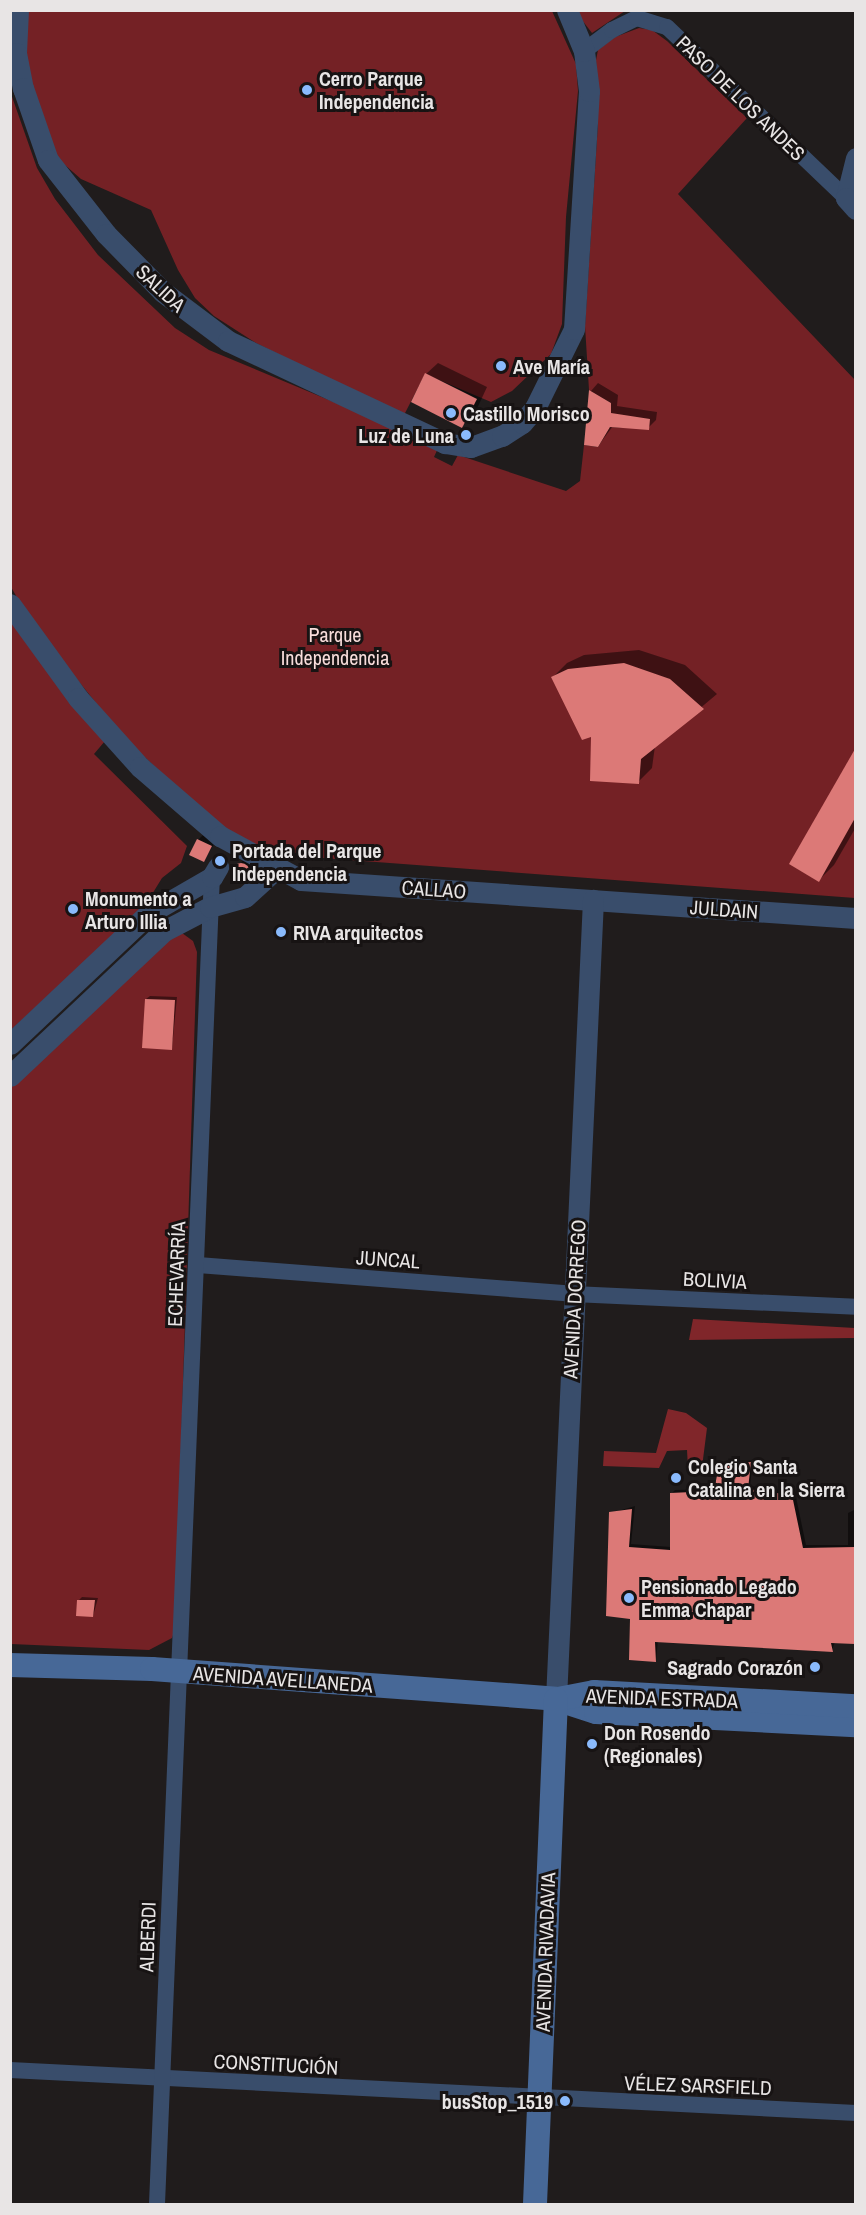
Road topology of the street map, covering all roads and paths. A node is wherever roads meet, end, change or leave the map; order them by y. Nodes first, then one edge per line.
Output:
1 (18, 10) edge
2 (567, 10) edge
3 (637, 14) edge
4 (584, 51) junction
5 (855, 158) edge
6 (852, 201) edge
7 (10, 604) edge
8 (221, 861) junction
9 (278, 867) junction
10 (593, 900) junction
11 (210, 907) junction
12 (855, 918) edge
13 (10, 1044) edge
14 (10, 1076) edge
15 (198, 1265) junction
16 (573, 1294) junction
17 (855, 1307) edge
18 (10, 1665) edge
19 (180, 1672) junction
20 (556, 1699) junction
21 (855, 1706) edge
22 (855, 1725) edge
23 (10, 2070) edge
24 (162, 2079) junction
25 (539, 2100) junction
26 (855, 2113) edge
27 (157, 2205) edge
28 (535, 2205) edge

1 - 4 street, SALIDA
2 - 4 street
3 - 4 street, PASO DE LOS ANDES
3 - 6 street, PASO DE LOS ANDES
5 - 6 street
7 - 8 street, CALLAO
8 - 9 street, CALLAO
8 - 11 street, ECHEVARRÍA
8 - 13 street
9 - 10 street, CALLAO
9 - 11 street
10 - 12 street, JULDAIN
10 - 16 street, AVENIDA DORREGO
11 - 14 street
11 - 15 street, ECHEVARRÍA
15 - 16 street, JUNCAL
15 - 19 street, ECHEVARRÍA
16 - 17 street, BOLIVIA
16 - 20 street, AVENIDA DORREGO
18 - 19 main road, AVENIDA AVELLANEDA
19 - 20 main road, AVENIDA AVELLANEDA
19 - 24 street, ALBERDI
20 - 21 main road, AVENIDA ESTRADA
20 - 22 main road, AVENIDA ESTRADA
20 - 25 main road, AVENIDA RIVADAVIA
23 - 24 street, CONSTITUCIÓN
24 - 25 street, CONSTITUCIÓN
24 - 27 street, ALBERDI
25 - 26 street, VÉLEZ SARSFIELD
25 - 28 main road, AVENIDA RIVADAVIA

